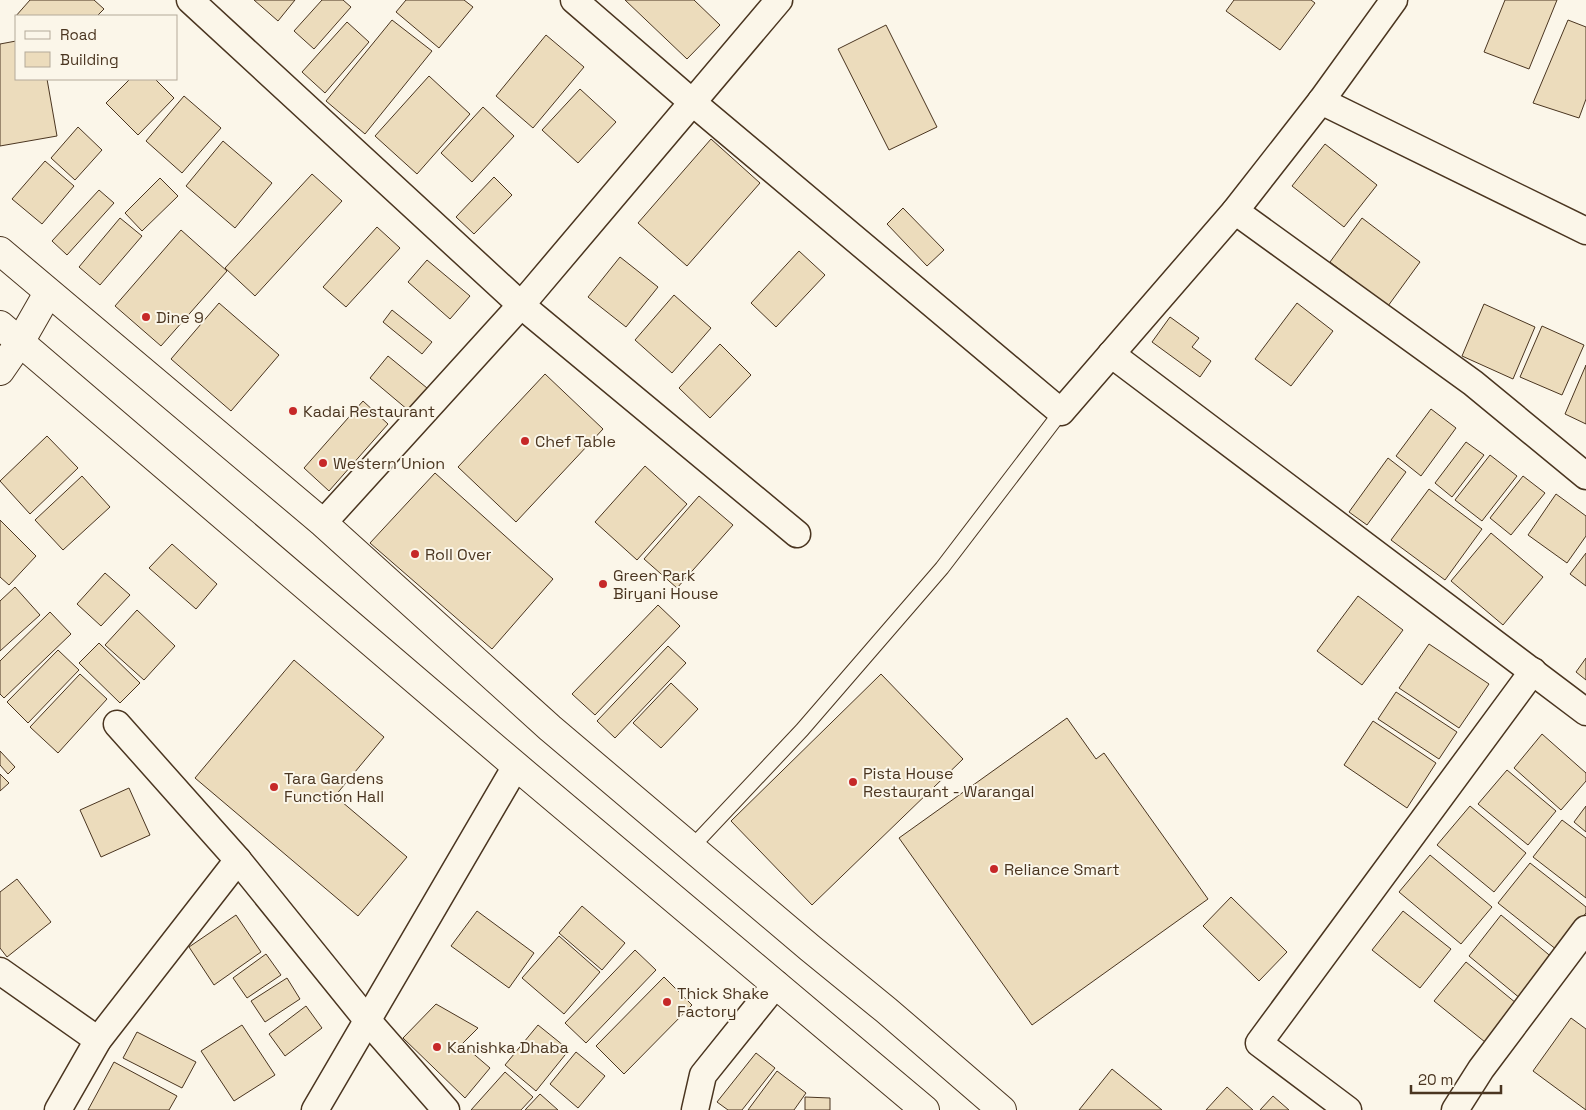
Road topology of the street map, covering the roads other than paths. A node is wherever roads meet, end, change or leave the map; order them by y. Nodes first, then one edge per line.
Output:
1 (190, 0) edge
2 (574, 0) edge
3 (778, 0) edge
4 (1394, 0) edge
5 (1321, 100) junction
6 (692, 102) junction
7 (1235, 211) junction
8 (1586, 231) edge
9 (0, 251) edge
10 (48, 292) junction
11 (521, 305) junction
12 (10, 333) edge
13 (1111, 354) junction
14 (0, 371) edge
15 (1061, 412) junction
16 (1586, 476) edge
17 (323, 523) junction
18 (798, 534) dead end
19 (1532, 671) junction
20 (1586, 712) edge
21 (117, 724) dead end
22 (516, 766) junction
23 (691, 848) junction
24 (238, 860) junction
25 (1586, 929) edge
26 (0, 971) edge
27 (776, 984) junction
28 (368, 1021) junction
29 (98, 1040) junction
30 (914, 1105) edge
31 (58, 1110) edge
32 (315, 1110) edge
33 (446, 1110) edge
34 (695, 1110) edge
35 (1002, 1110) edge
36 (1348, 1110) edge
37 (1455, 1110) edge

1 - 11 street
2 - 6 street
3 - 6 street
4 - 5 street
5 - 7 street
5 - 8 street
6 - 11 street
6 - 15 street
7 - 13 street
7 - 16 street
9 - 10 main road
10 - 12 main road
10 - 17 main road
11 - 17 street
11 - 18 street
12 - 14 main road
12 - 22 main road
13 - 15 street
13 - 19 street
15 - 23 lane
17 - 23 main road
19 - 20 street
19 - 36 street
21 - 24 street
22 - 27 main road
22 - 28 street
23 - 35 main road
24 - 28 street
24 - 29 street
25 - 37 street
26 - 29 street
27 - 30 main road
27 - 34 street
28 - 32 street
28 - 33 street
29 - 31 street

